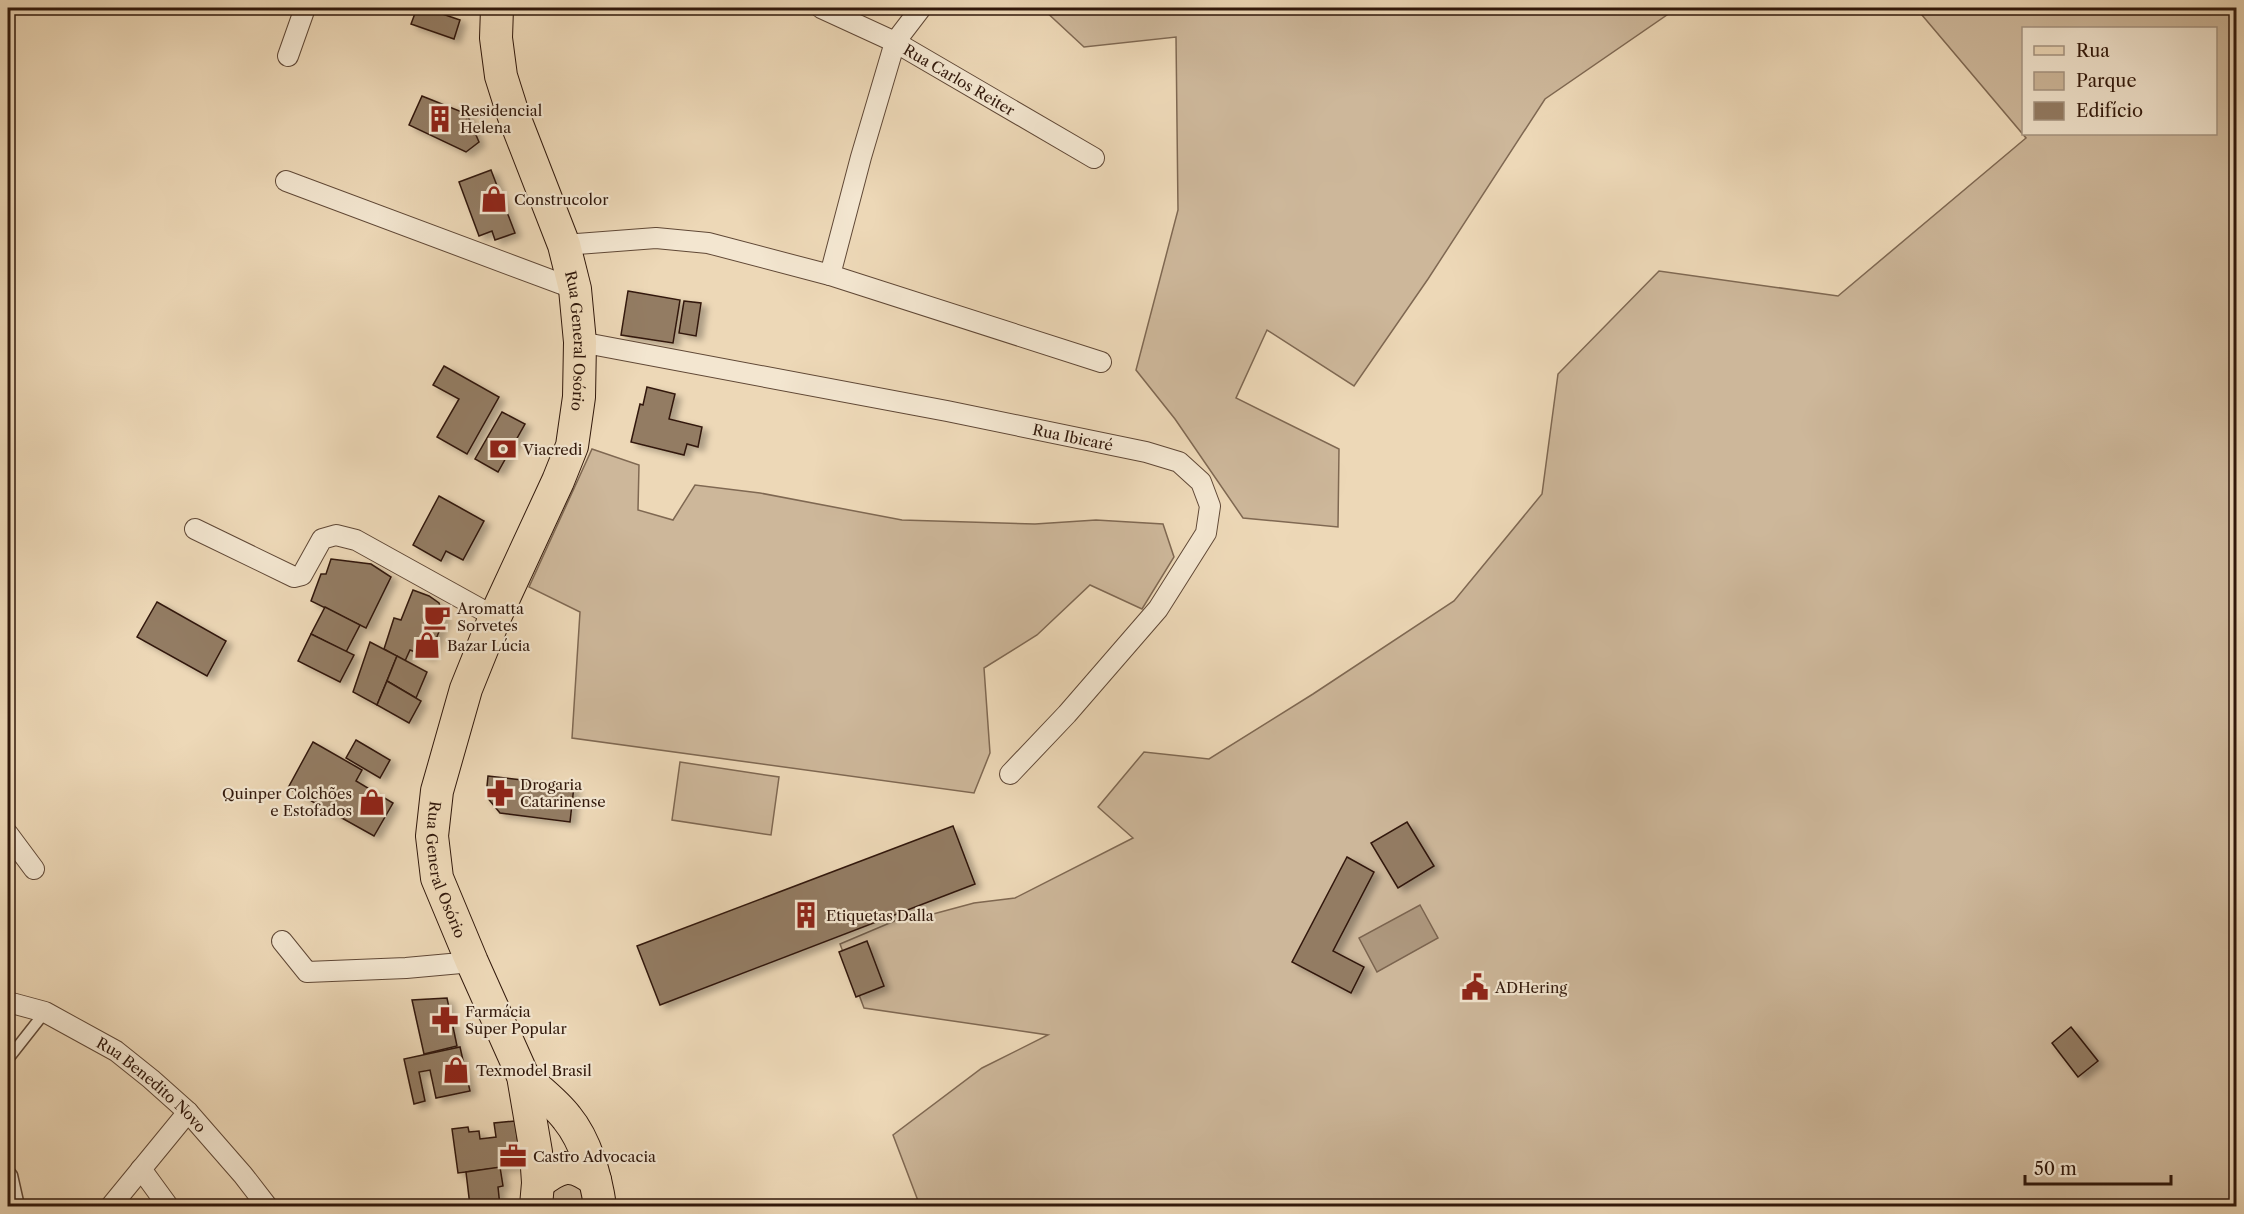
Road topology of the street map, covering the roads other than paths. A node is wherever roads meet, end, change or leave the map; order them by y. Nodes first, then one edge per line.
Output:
1 (305, 8) edge
2 (497, 8) edge
3 (821, 8) edge
4 (921, 8) edge
5 (896, 42) junction
6 (288, 56) dead end
7 (1094, 158) dead end
8 (286, 181) dead end
9 (564, 245) junction
10 (830, 275) junction
11 (575, 289) junction
12 (580, 342) junction
13 (1101, 362) dead end
14 (195, 529) dead end
15 (495, 617) junction
16 (1010, 774) dead end
17 (8, 834) edge
18 (34, 869) dead end
19 (282, 941) dead end
20 (472, 962) junction
21 (8, 1002) edge
22 (45, 1012) junction
23 (8, 1059) edge
24 (522, 1076) junction
25 (188, 1112) junction
26 (141, 1169) junction
27 (8, 1170) edge
28 (597, 1193) edge
29 (537, 1195) edge
30 (19, 1206) edge
31 (111, 1206) edge
32 (168, 1206) edge
33 (267, 1206) edge

1 - 6 street
2 - 9 main road, Rua General Osório
3 - 5 street, Rua Carlos Reiter
4 - 5 street
5 - 7 street, Rua Carlos Reiter
5 - 10 street
8 - 11 street
9 - 10 street
9 - 11 main road, Rua General Osório
10 - 13 street
11 - 12 main road, Rua General Osório
12 - 15 main road, Rua General Osório
12 - 16 street, Rua Ibicaré
14 - 15 street
15 - 20 main road, Rua General Osório
17 - 18 street
19 - 20 street
20 - 24 main road, Rua General Osório
21 - 22 street, Rua Benedito Novo
22 - 23 lane
22 - 25 street, Rua Benedito Novo
24 - 28 main road, Rua General Osório
24 - 29 main road, Rua General Osório
25 - 26 street
25 - 33 street, Rua Benedito Novo
26 - 31 street
26 - 32 street
27 - 30 lane
28 - 29 main road

